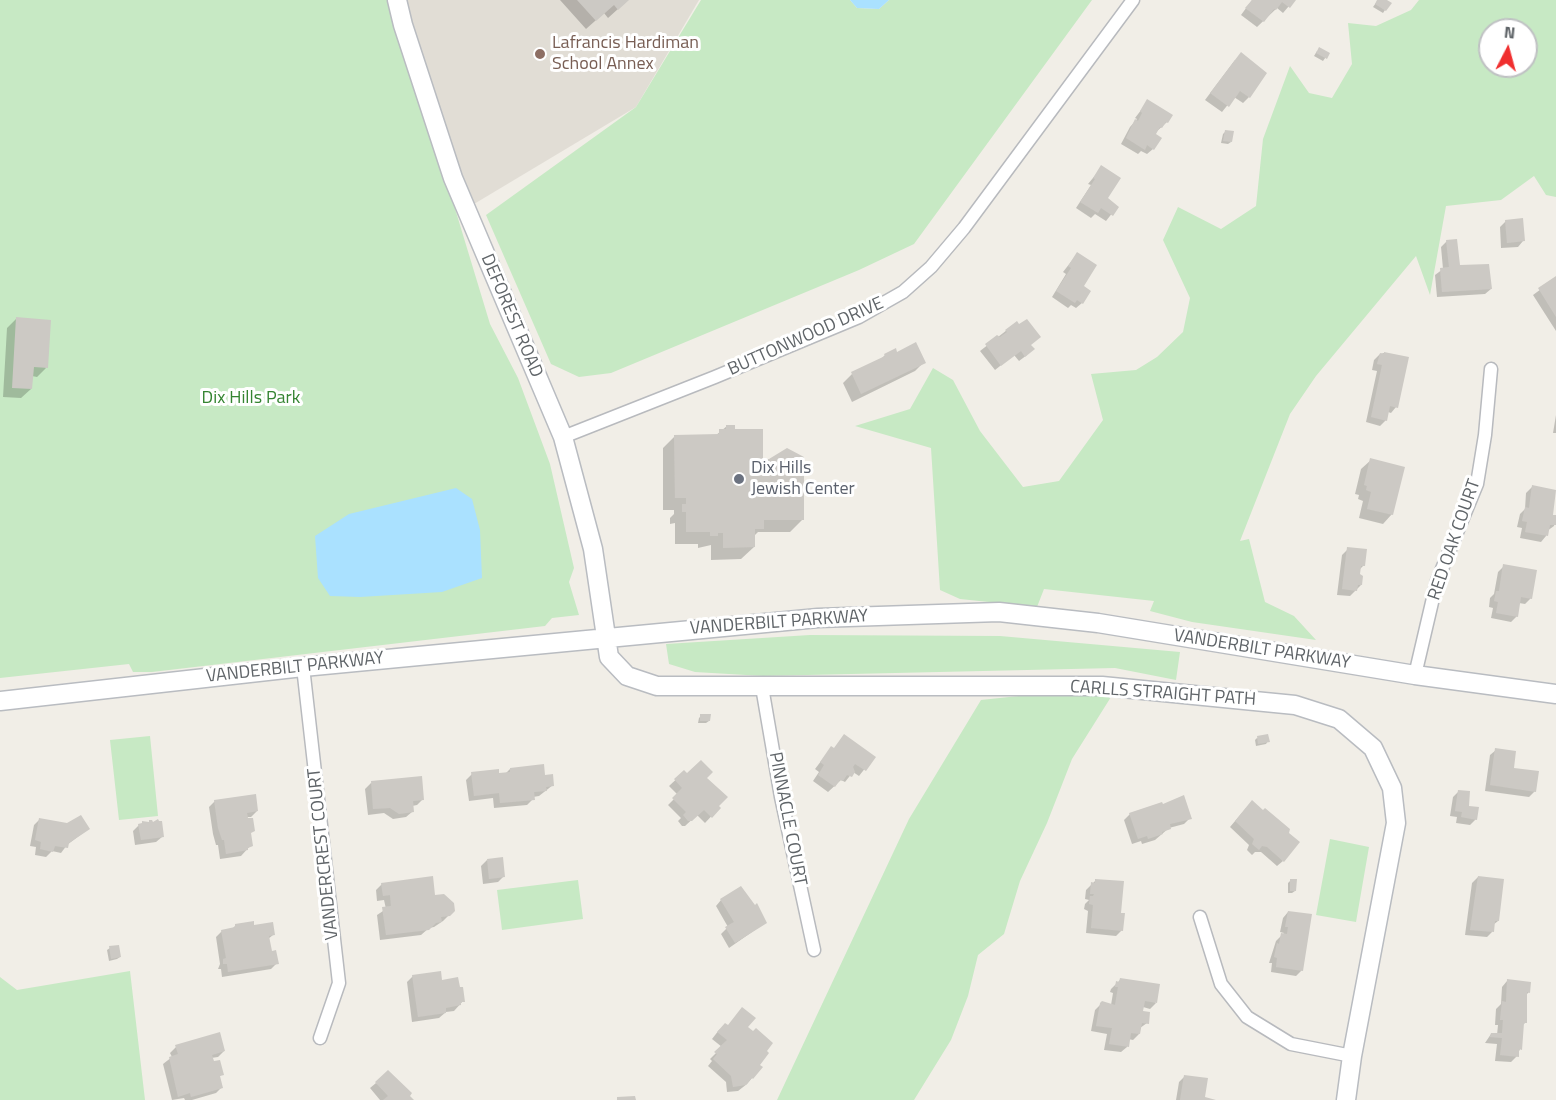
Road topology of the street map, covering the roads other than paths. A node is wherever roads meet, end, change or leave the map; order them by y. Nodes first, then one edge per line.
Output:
1 (397, 0) edge
2 (1133, 0) edge
3 (1491, 369) dead end
4 (563, 437) junction
5 (607, 637) junction
6 (303, 667) junction
7 (1415, 675) junction
8 (762, 687) junction
9 (1556, 694) edge
10 (0, 701) edge
11 (1200, 917) dead end
12 (814, 950) dead end
13 (320, 1038) dead end
14 (1352, 1056) junction
15 (1346, 1100) edge

1 - 4 street, DEFOREST ROAD
2 - 4 street, BUTTONWOOD DRIVE
3 - 7 street, RED OAK COURT
4 - 5 street, DEFOREST ROAD
5 - 6 street, VANDERBILT PARKWAY
5 - 7 street, VANDERBILT PARKWAY
5 - 8 street, CARLLS STRAIGHT PATH
6 - 10 street, VANDERBILT PARKWAY
6 - 13 street, VANDERCREST COURT
7 - 9 street, VANDERBILT PARKWAY
8 - 12 street, PINNACLE COURT
8 - 14 street, CARLLS STRAIGHT PATH
11 - 14 street
14 - 15 street, CARLLS STRAIGHT PATH

